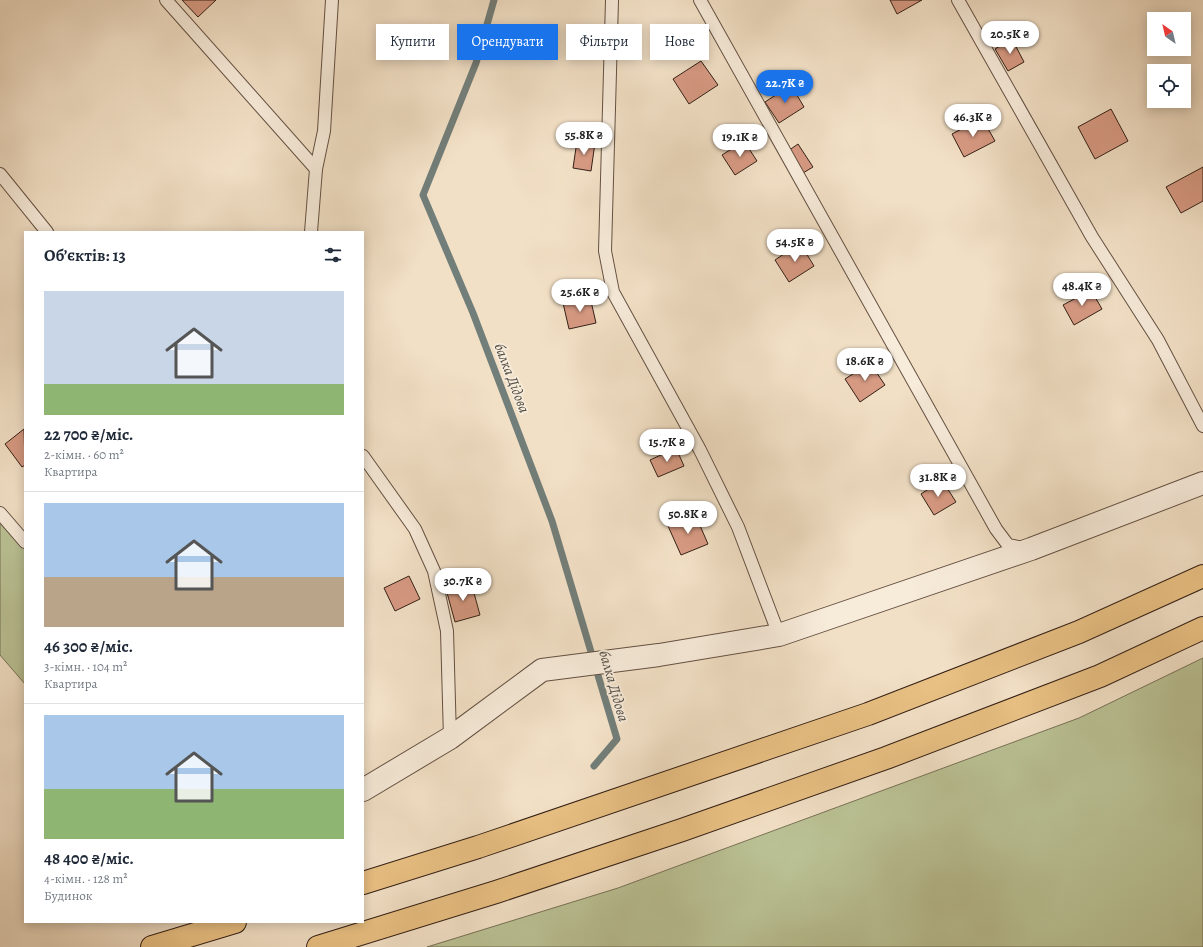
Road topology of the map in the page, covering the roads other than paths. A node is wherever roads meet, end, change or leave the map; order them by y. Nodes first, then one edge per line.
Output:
1 (166, 0) edge
2 (332, 0) edge
3 (612, 0) edge
4 (700, 0) edge
5 (958, 0) edge
6 (316, 169) junction
7 (0, 174) edge
8 (46, 231) edge
9 (311, 231) edge
10 (1203, 426) edge
11 (364, 457) edge
12 (1203, 483) edge
13 (0, 513) edge
14 (24, 541) edge
15 (1031, 549) junction
16 (1203, 576) edge
17 (1203, 628) edge
18 (778, 635) junction
19 (450, 738) junction
20 (364, 789) edge
21 (364, 883) edge
22 (231, 923) edge
23 (152, 947) edge
24 (318, 947) edge

1 - 6 lane
2 - 6 lane
3 - 18 lane
4 - 15 lane
5 - 10 lane
6 - 9 lane
7 - 8 lane
11 - 19 lane
12 - 15 street
13 - 14 lane
15 - 18 street
16 - 21 main road
17 - 24 main road
18 - 19 street
19 - 20 street
22 - 23 main road

